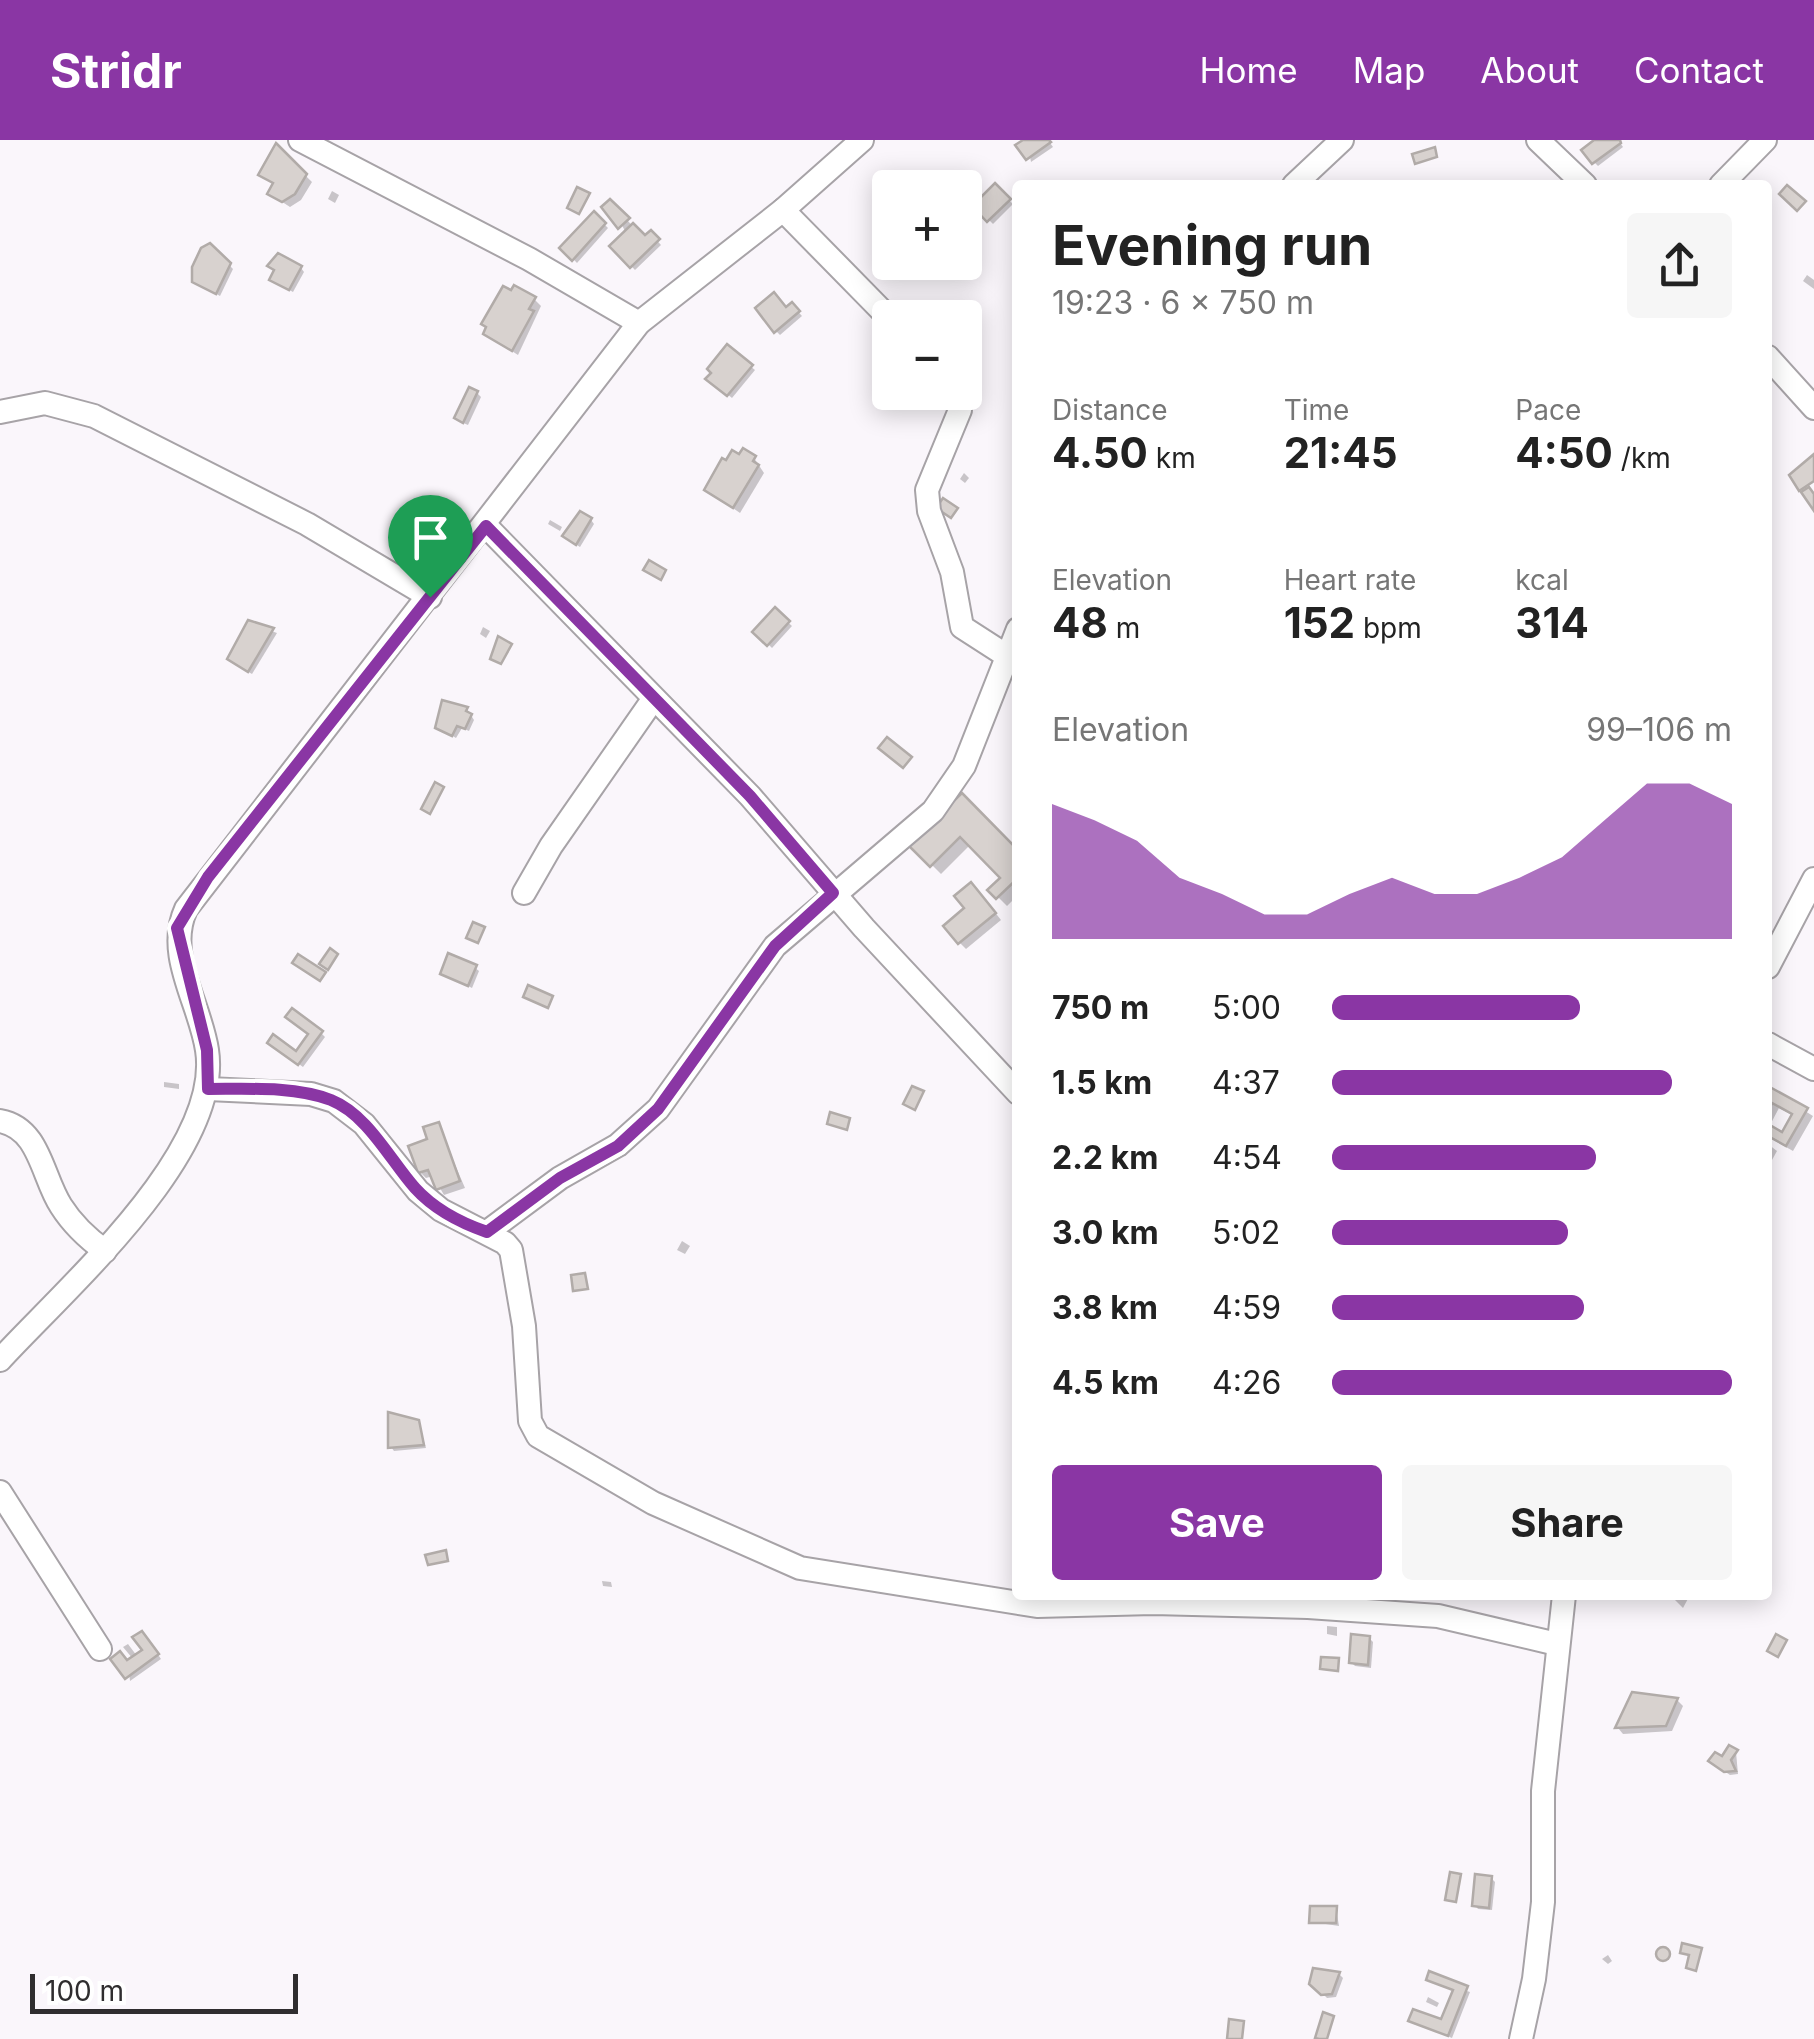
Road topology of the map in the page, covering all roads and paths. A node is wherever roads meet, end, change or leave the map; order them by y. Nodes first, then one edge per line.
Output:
1 (300, 140) edge
2 (862, 140) edge
3 (1342, 140) edge
4 (1538, 140) edge
5 (1765, 140) edge
6 (1299, 180) edge
7 (1579, 180) edge
8 (1726, 180) edge
9 (783, 210) junction
10 (872, 301) edge
11 (638, 323) junction
12 (1772, 361) edge
13 (1814, 408) edge
14 (960, 410) edge
15 (0, 412) edge
16 (486, 526) junction
17 (430, 597) junction
18 (1012, 644) edge
19 (1007, 656) junction
20 (652, 700) junction
21 (1814, 880) edge
22 (524, 893) dead end
23 (833, 893) junction
24 (1772, 959) edge
25 (1772, 1046) edge
26 (1814, 1069) edge
27 (1012, 1087) edge
28 (208, 1089) junction
29 (0, 1120) edge
30 (487, 1232) junction
31 (105, 1250) junction
32 (0, 1360) edge
33 (0, 1492) edge
34 (1104, 1600) edge
35 (1563, 1600) edge
36 (1557, 1644) junction
37 (100, 1649) dead end
38 (1521, 2039) edge

1 - 11 street
2 - 9 street
3 - 6 street
4 - 7 street
5 - 8 street
9 - 10 street
9 - 11 street
11 - 16 street
12 - 13 street
14 - 19 street
15 - 17 street
16 - 17 street
16 - 20 street
17 - 28 street
18 - 19 street
19 - 23 street
20 - 22 street
20 - 23 street
21 - 24 street
23 - 27 street
23 - 30 street
25 - 26 street
28 - 30 street
28 - 31 street
29 - 31 street
30 - 34 street
31 - 32 street
33 - 37 street
34 - 36 street
35 - 36 street
36 - 38 street

